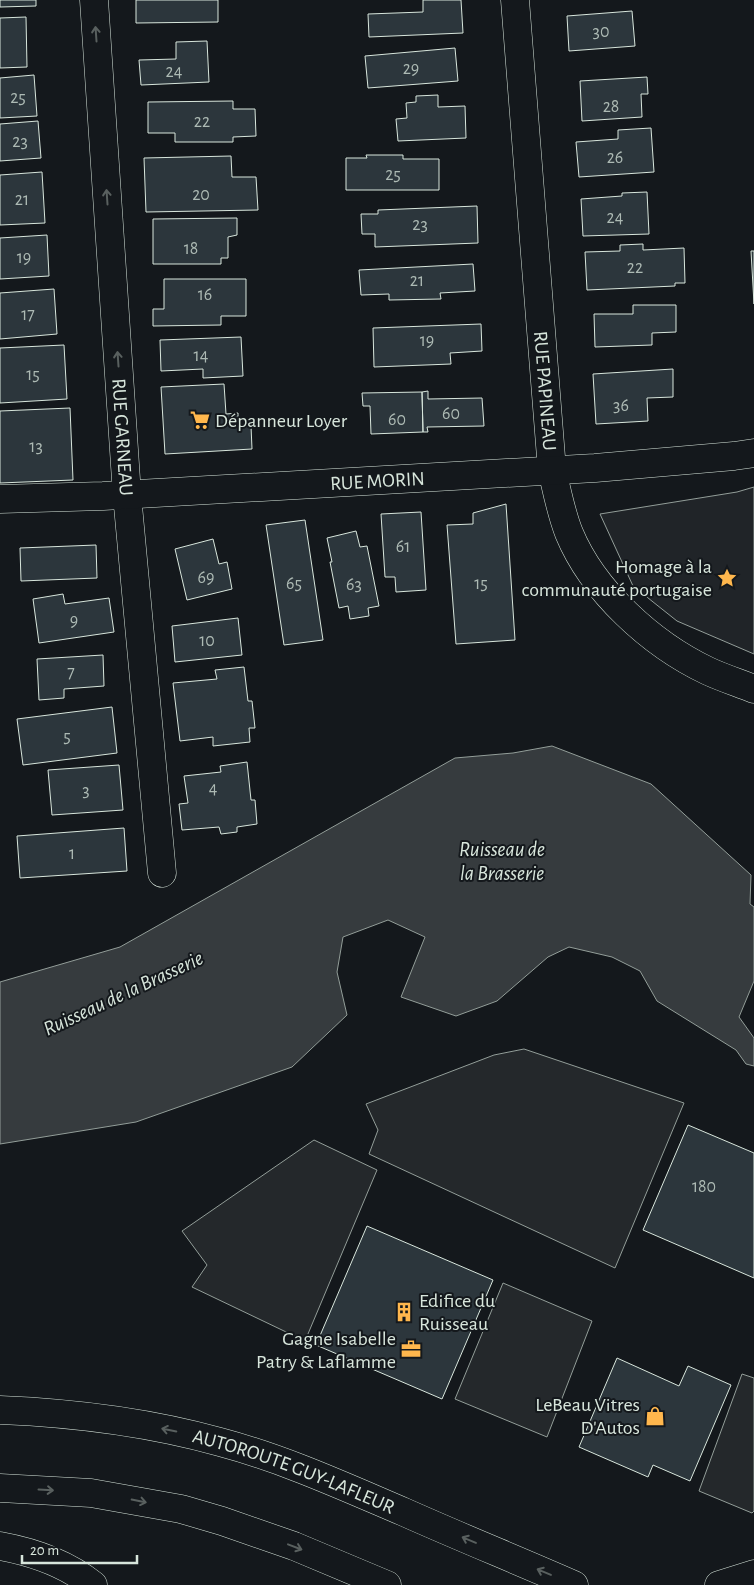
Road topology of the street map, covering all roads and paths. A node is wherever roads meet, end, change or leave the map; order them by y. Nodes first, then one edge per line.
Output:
1 (94, 0) edge
2 (515, 0) edge
3 (754, 452) edge
4 (552, 470) junction
5 (127, 495) junction
6 (0, 499) edge
7 (754, 689) edge
8 (162, 874) dead end
9 (0, 1410) edge
10 (0, 1488) edge
11 (0, 1546) edge
12 (754, 1574) edge
13 (93, 1585) edge
14 (387, 1585) edge
15 (574, 1585) edge
16 (718, 1585) edge

5 -> 1 main road, RUE GARNEAU
2 - 4 main road, RUE PAPINEAU
3 - 4 main road, RUE MORIN
4 - 5 main road, RUE MORIN
4 - 7 main road, RUE PAPINEAU
5 - 6 main road, RUE MORIN
5 - 8 main road, RUE GARNEAU
15 -> 9 main road, AUTOROUTE GUY-LAFLEUR
10 -> 14 main road
11 - 13 main road
12 - 16 main road

